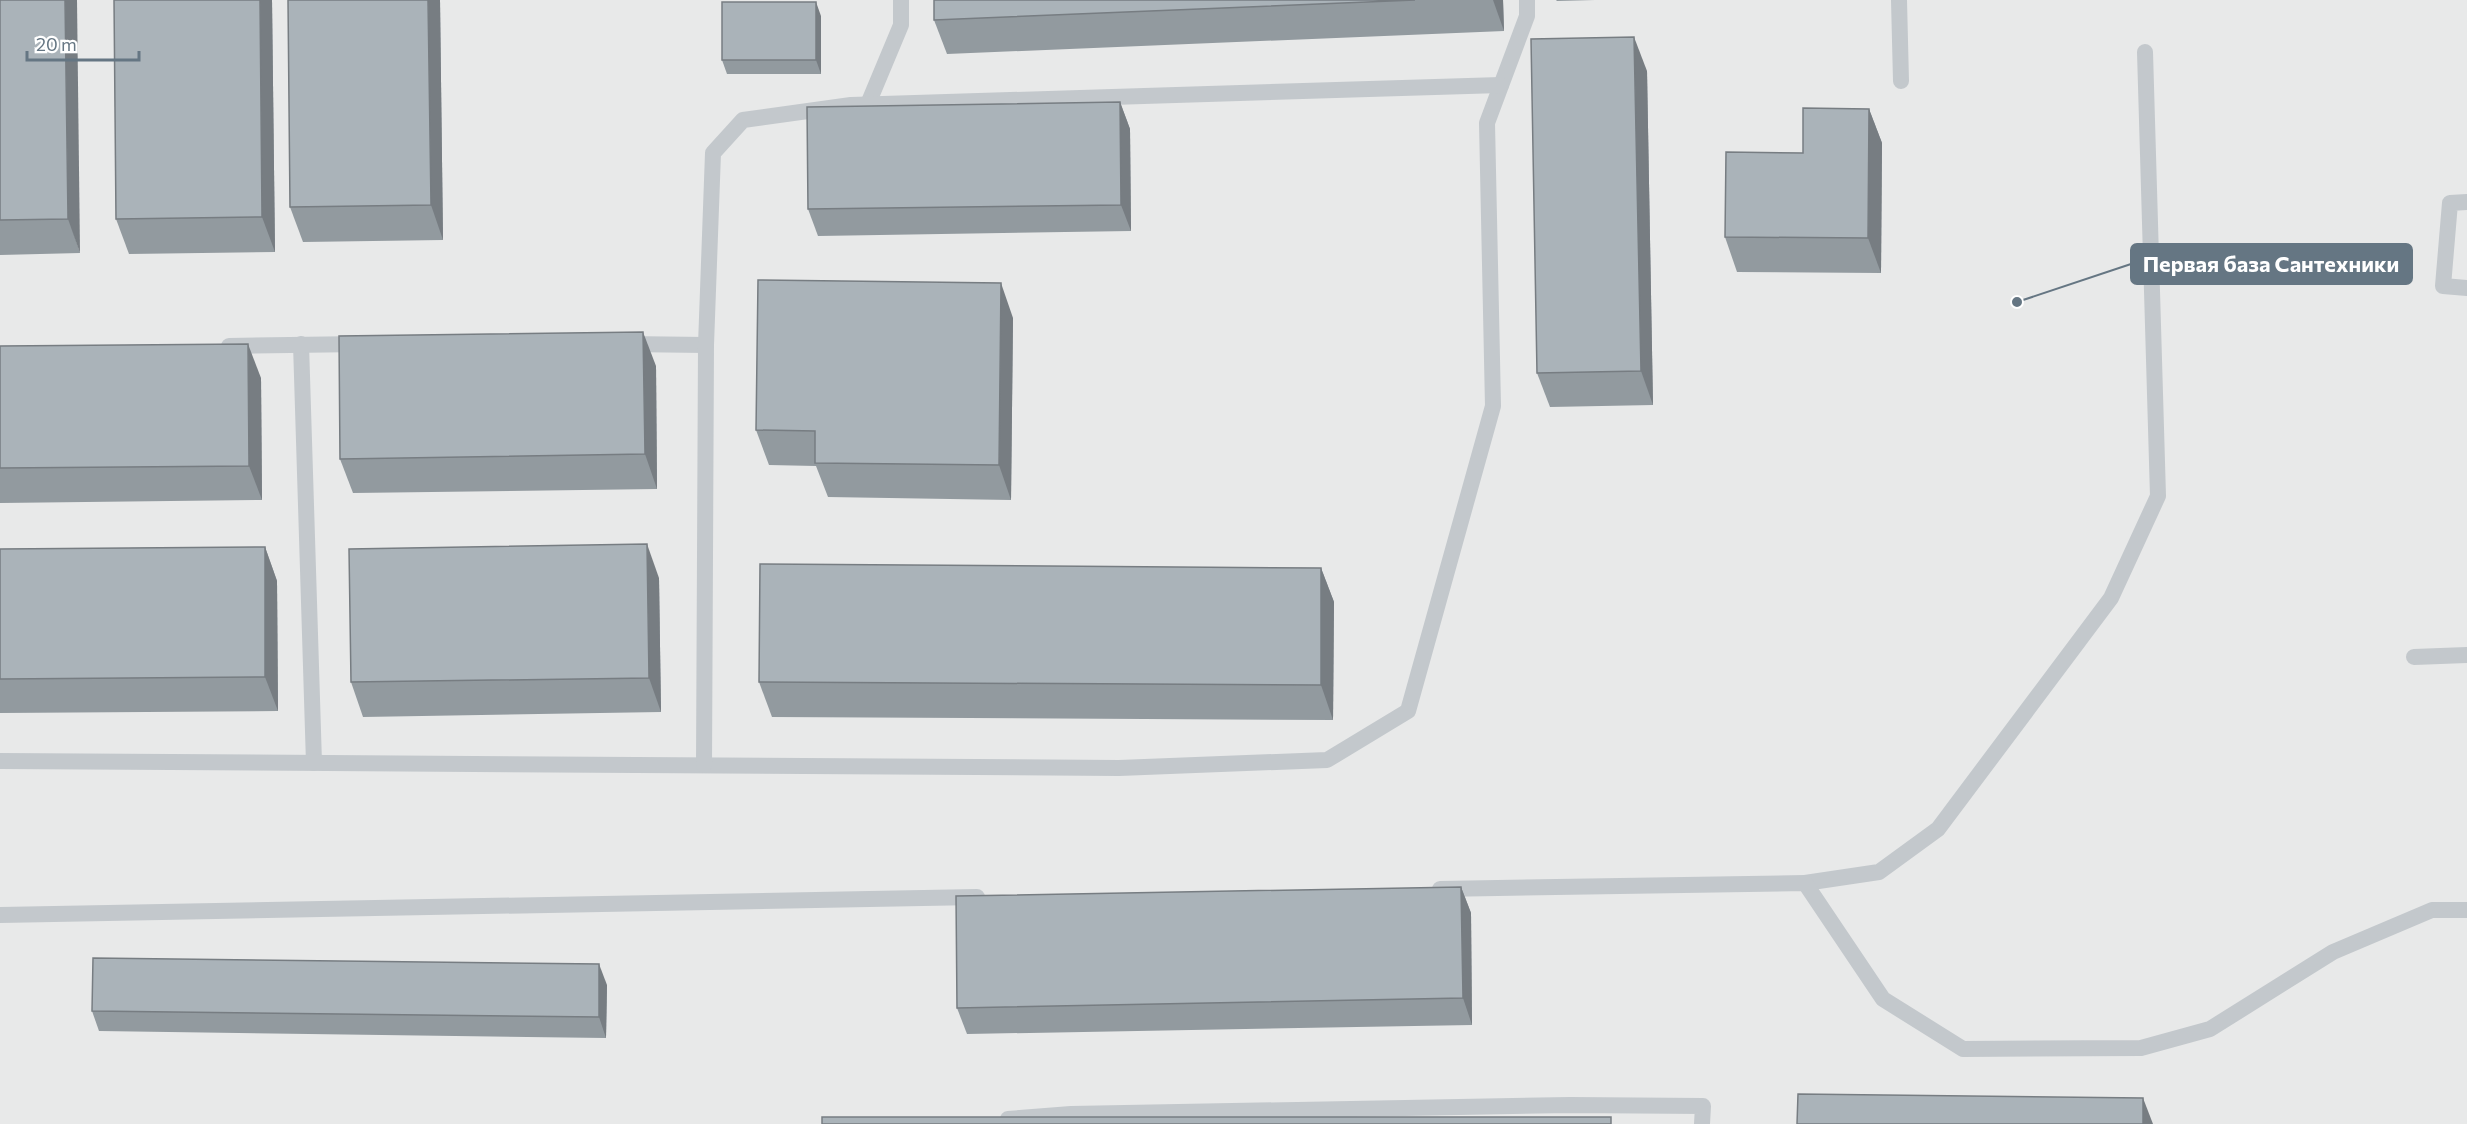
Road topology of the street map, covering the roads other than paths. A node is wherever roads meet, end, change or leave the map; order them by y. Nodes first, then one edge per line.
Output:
1 (901, 0) edge
2 (1527, 0) edge
3 (1899, 0) edge
4 (2145, 52) dead end
5 (1901, 81) dead end
6 (1501, 85) junction
7 (867, 104) junction
8 (2467, 202) edge
9 (2467, 288) edge
10 (301, 344) junction
11 (385, 344) edge
12 (611, 344) edge
13 (706, 345) junction
14 (208, 346) edge
15 (2467, 655) edge
16 (2414, 657) dead end
17 (0, 761) edge
18 (314, 763) junction
19 (704, 765) junction
20 (1805, 883) junction
21 (1422, 890) edge
22 (992, 897) edge
23 (2467, 910) edge
24 (0, 915) edge
25 (988, 1120) edge
26 (1702, 1124) edge

1 - 7 lane
2 - 6 lane
3 - 5 lane
4 - 20 lane
6 - 7 lane
6 - 19 lane
7 - 13 lane
8 - 9 lane
10 - 11 lane
10 - 14 lane
10 - 18 lane
12 - 13 lane
13 - 19 lane
15 - 16 lane
17 - 18 lane
18 - 19 lane
20 - 21 lane
20 - 23 lane
22 - 24 lane
25 - 26 lane

